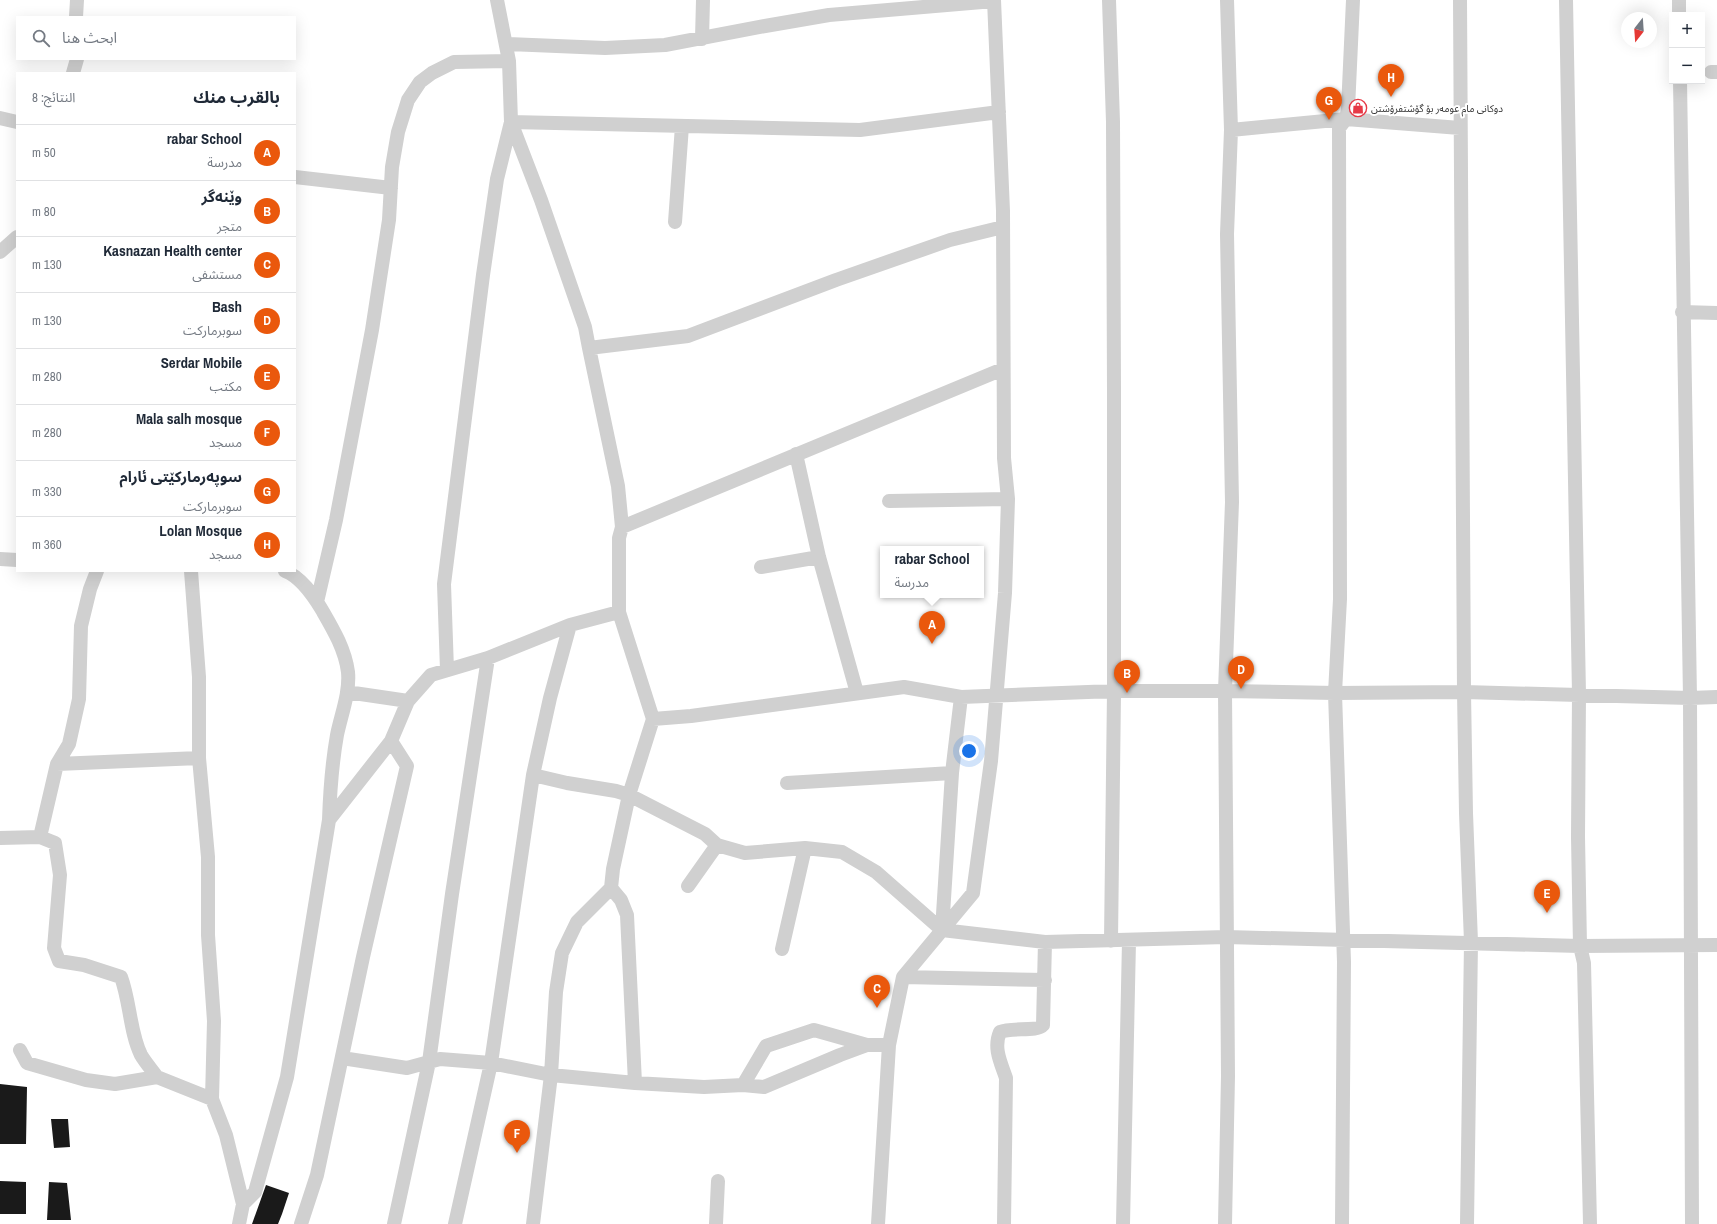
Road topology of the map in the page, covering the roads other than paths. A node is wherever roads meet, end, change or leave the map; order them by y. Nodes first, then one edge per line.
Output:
1 (77, 0) edge
2 (497, 0) edge
3 (703, 0) edge
4 (994, 0) edge
5 (1109, 0) edge
6 (1227, 0) edge
7 (1352, 0) edge
8 (1460, 0) edge
9 (1566, 0) edge
10 (1679, 0) edge
11 (1679, 12) edge
12 (76, 16) edge
13 (702, 39) junction
14 (506, 44) junction
15 (77, 60) edge
16 (509, 61) junction
17 (73, 72) edge
18 (1680, 84) edge
19 (1000, 112) junction
20 (0, 118) edge
21 (1346, 119) junction
22 (16, 122) edge
23 (511, 122) junction
24 (682, 126) junction
25 (1460, 128) junction
26 (1231, 130) junction
27 (296, 177) edge
28 (390, 188) junction
29 (675, 222) dead end
30 (1003, 227) junction
31 (16, 238) edge
32 (0, 252) edge
33 (1682, 312) junction
34 (1717, 313) edge
35 (589, 348) junction
36 (1003, 369) junction
37 (796, 454) junction
38 (1008, 499) junction
39 (889, 501) dead end
40 (622, 527) junction
41 (819, 557) junction
42 (0, 559) edge
43 (16, 560) edge
44 (760, 567) dead end
45 (94, 572) edge
46 (191, 572) edge
47 (288, 572) edge
48 (317, 602) junction
49 (619, 612) junction
50 (570, 625) junction
51 (488, 658) junction
52 (447, 670) junction
53 (1225, 691) junction
54 (346, 692) junction
55 (1114, 692) junction
56 (1464, 692) junction
57 (857, 693) junction
58 (1335, 693) junction
59 (1579, 694) junction
60 (996, 696) junction
61 (961, 697) junction
62 (1717, 697) edge
63 (1690, 698) junction
64 (408, 701) junction
65 (653, 719) junction
66 (391, 741) junction
67 (199, 758) junction
68 (57, 764) junction
69 (952, 773) junction
70 (533, 775) junction
71 (787, 783) dead end
72 (629, 795) junction
73 (329, 820) junction
74 (40, 837) junction
75 (0, 838) edge
76 (717, 845) junction
77 (804, 848) junction
78 (688, 886) dead end
79 (611, 888) junction
80 (942, 930) junction
81 (1226, 937) junction
82 (1343, 938) junction
83 (1111, 941) junction
84 (1130, 941) junction
85 (1045, 942) junction
86 (1471, 942) junction
87 (1690, 945) junction
88 (1717, 945) edge
89 (1580, 946) junction
90 (782, 949) dead end
91 (903, 977) junction
92 (1045, 980) junction
93 (867, 1045) junction
94 (889, 1045) junction
95 (20, 1050) dead end
96 (342, 1058) junction
97 (429, 1062) junction
98 (491, 1063) junction
99 (551, 1075) junction
100 (157, 1077) junction
101 (635, 1083) junction
102 (743, 1085) junction
103 (212, 1099) junction
104 (718, 1181) dead end
105 (243, 1204) junction
106 (239, 1224) edge
107 (301, 1224) edge
108 (394, 1224) edge
109 (455, 1224) edge
110 (533, 1224) edge
111 (716, 1224) edge
112 (878, 1224) edge
113 (1004, 1224) edge
114 (1123, 1224) edge
115 (1225, 1224) edge
116 (1342, 1224) edge
117 (1467, 1224) edge
118 (1590, 1224) edge
119 (1692, 1224) edge

1 - 12 street
2 - 14 street
3 - 13 street
4 - 13 street
4 - 19 street
5 - 55 street
6 - 26 street
7 - 21 street
8 - 25 street
9 - 59 street
10 - 11 street
13 - 14 street
14 - 16 street
15 - 17 street
16 - 23 street
16 - 28 street
18 - 33 street
19 - 24 street
19 - 30 street
20 - 22 street
21 - 25 street
21 - 26 street
21 - 58 street
23 - 24 street
23 - 35 street
23 - 52 street
24 - 29 street
25 - 56 street
26 - 53 street
27 - 28 street
28 - 48 street
30 - 35 street
30 - 36 street
31 - 32 street
33 - 34 street
33 - 63 street
35 - 40 street
36 - 37 street
36 - 38 street
37 - 40 street
37 - 41 street
38 - 39 street
38 - 60 street
40 - 49 street
41 - 44 street
41 - 57 street
42 - 43 street
45 - 68 street
46 - 67 street
47 - 48 street
48 - 54 street
49 - 50 street
49 - 65 street
50 - 51 street
50 - 70 street
51 - 52 street
51 - 97 street
52 - 64 street
53 - 55 street
53 - 58 street
53 - 81 street
54 - 64 street
54 - 73 street
55 - 60 street
55 - 83 street
56 - 58 street
56 - 59 street
56 - 86 street
57 - 61 street
57 - 65 street
58 - 82 street
59 - 63 street
59 - 89 street
60 - 61 street
60 - 80 street
61 - 69 street
62 - 63 street
63 - 87 street
64 - 66 street
65 - 72 street
66 - 73 street
66 - 96 street
67 - 68 street
67 - 103 street
68 - 74 street
69 - 71 street
69 - 80 street
70 - 72 street
70 - 98 street
72 - 76 street
72 - 79 street
73 - 105 street
74 - 75 street
74 - 100 street
76 - 77 street
76 - 78 street
77 - 80 street
77 - 90 street
79 - 99 street
79 - 101 street
80 - 85 street
80 - 91 street
81 - 82 street
81 - 84 street
81 - 115 street
82 - 86 street
82 - 116 street
83 - 84 street
83 - 85 street
84 - 114 street
85 - 92 street
86 - 89 street
86 - 117 street
87 - 88 street
87 - 89 street
87 - 119 street
89 - 118 street
91 - 92 street
91 - 94 street
92 - 113 street
93 - 94 street
93 - 102 street
93 - 102 street
94 - 112 street
95 - 100 street
96 - 97 street
96 - 107 street
97 - 98 street
97 - 108 street
98 - 99 street
98 - 109 street
99 - 101 street
99 - 110 street
100 - 103 street
101 - 102 street
103 - 105 street
104 - 111 street
105 - 106 street

